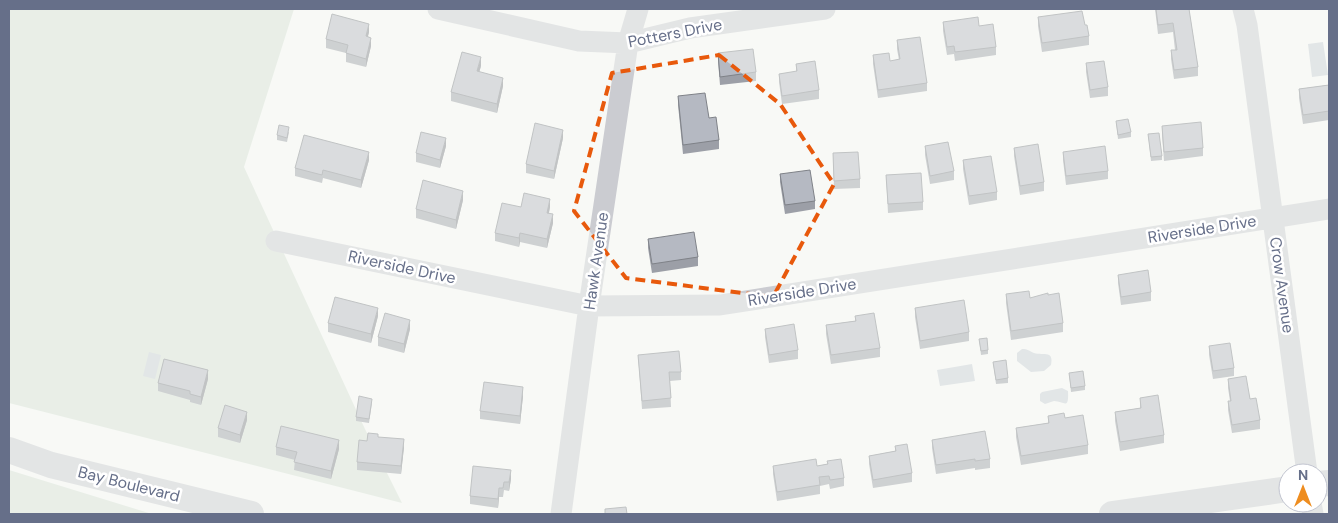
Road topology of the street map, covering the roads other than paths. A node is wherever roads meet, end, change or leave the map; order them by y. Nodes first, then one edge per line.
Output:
1 (438, 9) edge
2 (638, 9) edge
3 (825, 9) edge
4 (1243, 9) edge
5 (628, 43) junction
6 (1329, 209) edge
7 (1273, 218) junction
8 (276, 241) dead end
9 (589, 306) junction
10 (9, 450) edge
11 (1306, 463) edge
12 (1278, 490) edge
13 (251, 514) edge
14 (561, 514) edge
15 (1112, 514) edge

1 - 5 street, Potters Drive
2 - 5 street, Hawk Avenue
3 - 5 street, Potters Drive
4 - 7 street, Crow Avenue
5 - 9 street, Hawk Avenue
6 - 7 street, Riverside Drive
7 - 9 street, Riverside Drive
7 - 11 street, Crow Avenue
8 - 9 street, Riverside Drive
9 - 14 street, Hawk Avenue
10 - 13 street, Bay Boulevard
12 - 15 street

